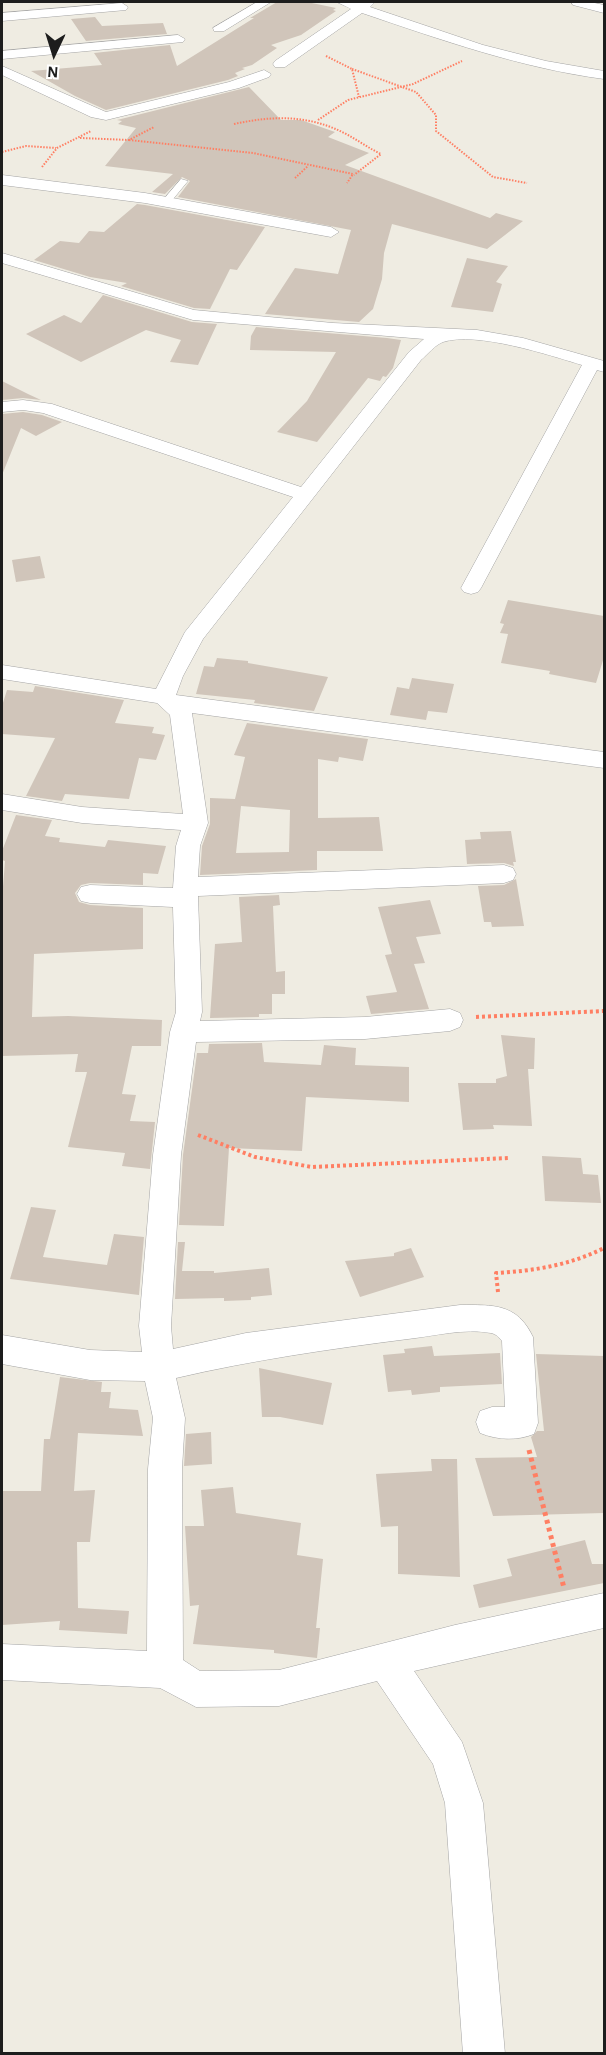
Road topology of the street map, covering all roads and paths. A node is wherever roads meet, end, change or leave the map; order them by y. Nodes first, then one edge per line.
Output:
1 (265, 2) edge
2 (343, 2) edge
3 (577, 2) edge
4 (365, 5) edge
5 (122, 7) dead end
6 (604, 9) edge
7 (2, 17) edge
8 (219, 28) dead end
9 (178, 39) dead end
10 (315, 39) junction
11 (485, 50) junction
12 (2, 55) edge
13 (280, 64) dead end
14 (352, 69) junction
15 (2, 70) edge
16 (264, 74) dead end
17 (604, 75) edge
18 (404, 87) junction
19 (359, 97) junction
20 (112, 116) junction
21 (317, 120) junction
22 (234, 124) dead end
23 (154, 127) dead end
24 (76, 139) junction
25 (129, 140) junction
26 (57, 148) junction
27 (2, 152) edge
28 (309, 165) junction
29 (352, 176) junction
30 (295, 178) dead end
31 (2, 180) edge
32 (184, 181) dead end
33 (347, 183) dead end
34 (527, 183) dead end
35 (29, 184) junction
36 (166, 202) junction
37 (331, 232) dead end
38 (2, 258) edge
39 (449, 335) junction
40 (598, 365) edge
41 (2, 407) edge
42 (304, 494) junction
43 (471, 588) dead end
44 (2, 672) edge
45 (167, 700) junction
46 (604, 760) edge
47 (2, 802) edge
48 (196, 824) junction
49 (504, 874) dead end
50 (185, 893) junction
51 (90, 894) dead end
52 (604, 1011) edge
53 (450, 1020) joint
54 (184, 1032) junction
55 (171, 1126) junction
56 (508, 1158) dead end
57 (604, 1248) edge
58 (501, 1322) junction
59 (2, 1349) edge
60 (159, 1367) junction
61 (507, 1422) joint
62 (588, 1614) edge
63 (385, 1661) junction
64 (2, 1662) edge
65 (165, 1670) junction
66 (484, 2054) edge

1 - 8 street
2 - 4 street
3 - 6 street
4 - 10 street
4 - 11 street
5 - 7 street
9 - 12 street
10 - 13 street
10 - 14 path
11 - 17 street
11 - 18 path
14 - 18 path
14 - 19 path
15 - 20 street
16 - 20 street
18 - 19 path
18 - 34 path
19 - 21 path
20 - 24 path
21 - 22 path
21 - 29 path
23 - 25 path
24 - 25 path
24 - 26 path
25 - 28 path
26 - 27 path
26 - 35 path
28 - 29 path
28 - 30 path
29 - 33 path
31 - 35 street
32 - 36 lane
35 - 36 street
36 - 37 street
38 - 39 street
39 - 40 street
39 - 42 street
40 - 43 street
41 - 42 street
42 - 45 street
44 - 45 street
45 - 46 street
45 - 48 street
47 - 48 street
48 - 50 street
49 - 50 street
50 - 51 street
50 - 54 street
52 - 53 path
53 - 54 street
54 - 55 street
55 - 56 path
55 - 60 street
57 - 58 path
58 - 60 street
58 - 61 street
59 - 60 street
60 - 65 street
61 - 62 path
62 - 63 street
63 - 65 street
63 - 66 street
64 - 65 street

